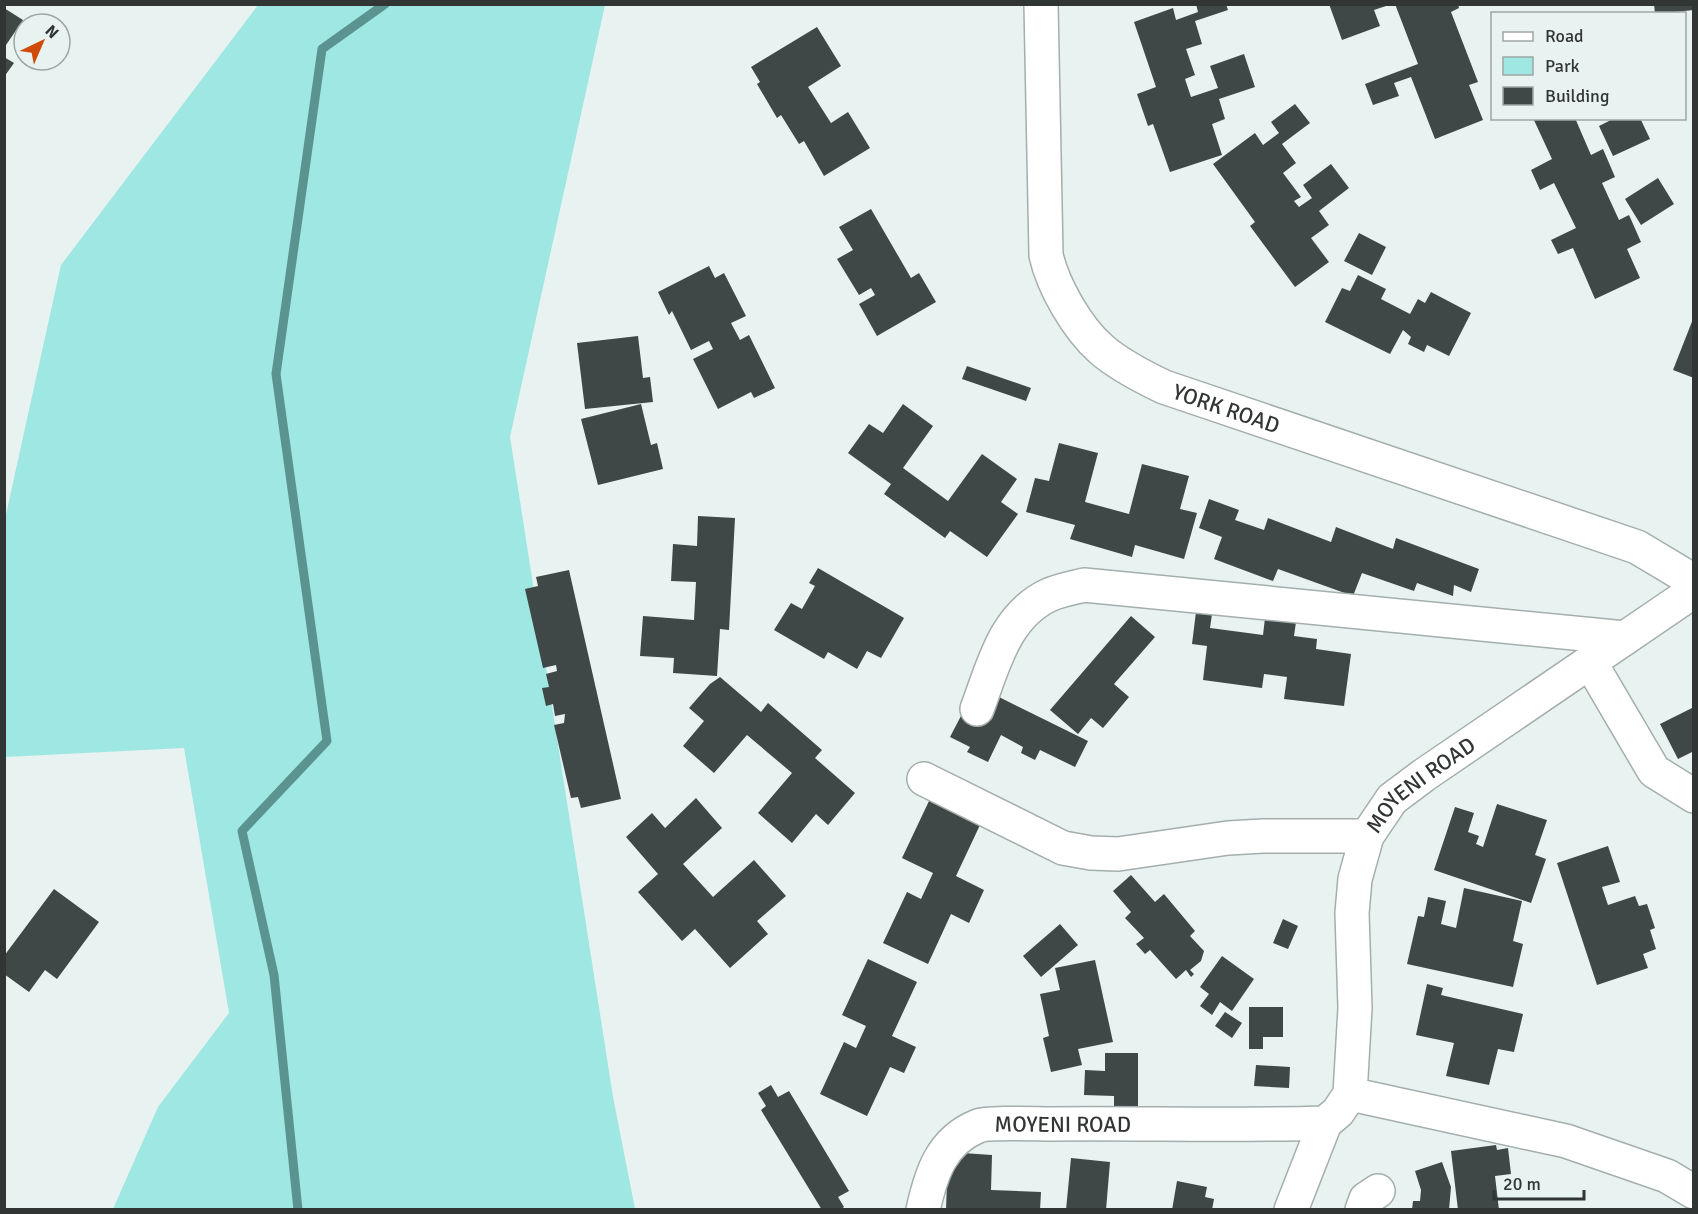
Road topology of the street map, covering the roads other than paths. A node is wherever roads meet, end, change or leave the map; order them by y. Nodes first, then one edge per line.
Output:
1 (1041, 4) edge
2 (1694, 581) edge
3 (1694, 591) edge
4 (1624, 638) junction
5 (1590, 662) junction
6 (977, 709) dead end
7 (924, 779) dead end
8 (1694, 796) edge
9 (1367, 836) junction
10 (1350, 1094) junction
11 (1325, 1123) junction
12 (1694, 1192) edge
13 (923, 1209) edge
14 (1291, 1209) edge

1 - 2 street, YORK ROAD
3 - 4 street, MOYENI ROAD
4 - 5 street, MOYENI ROAD
4 - 6 street
5 - 8 street
5 - 9 street, MOYENI ROAD
7 - 9 street
9 - 10 street, MOYENI ROAD
10 - 11 street
10 - 12 street
11 - 13 street, MOYENI ROAD
11 - 14 street

